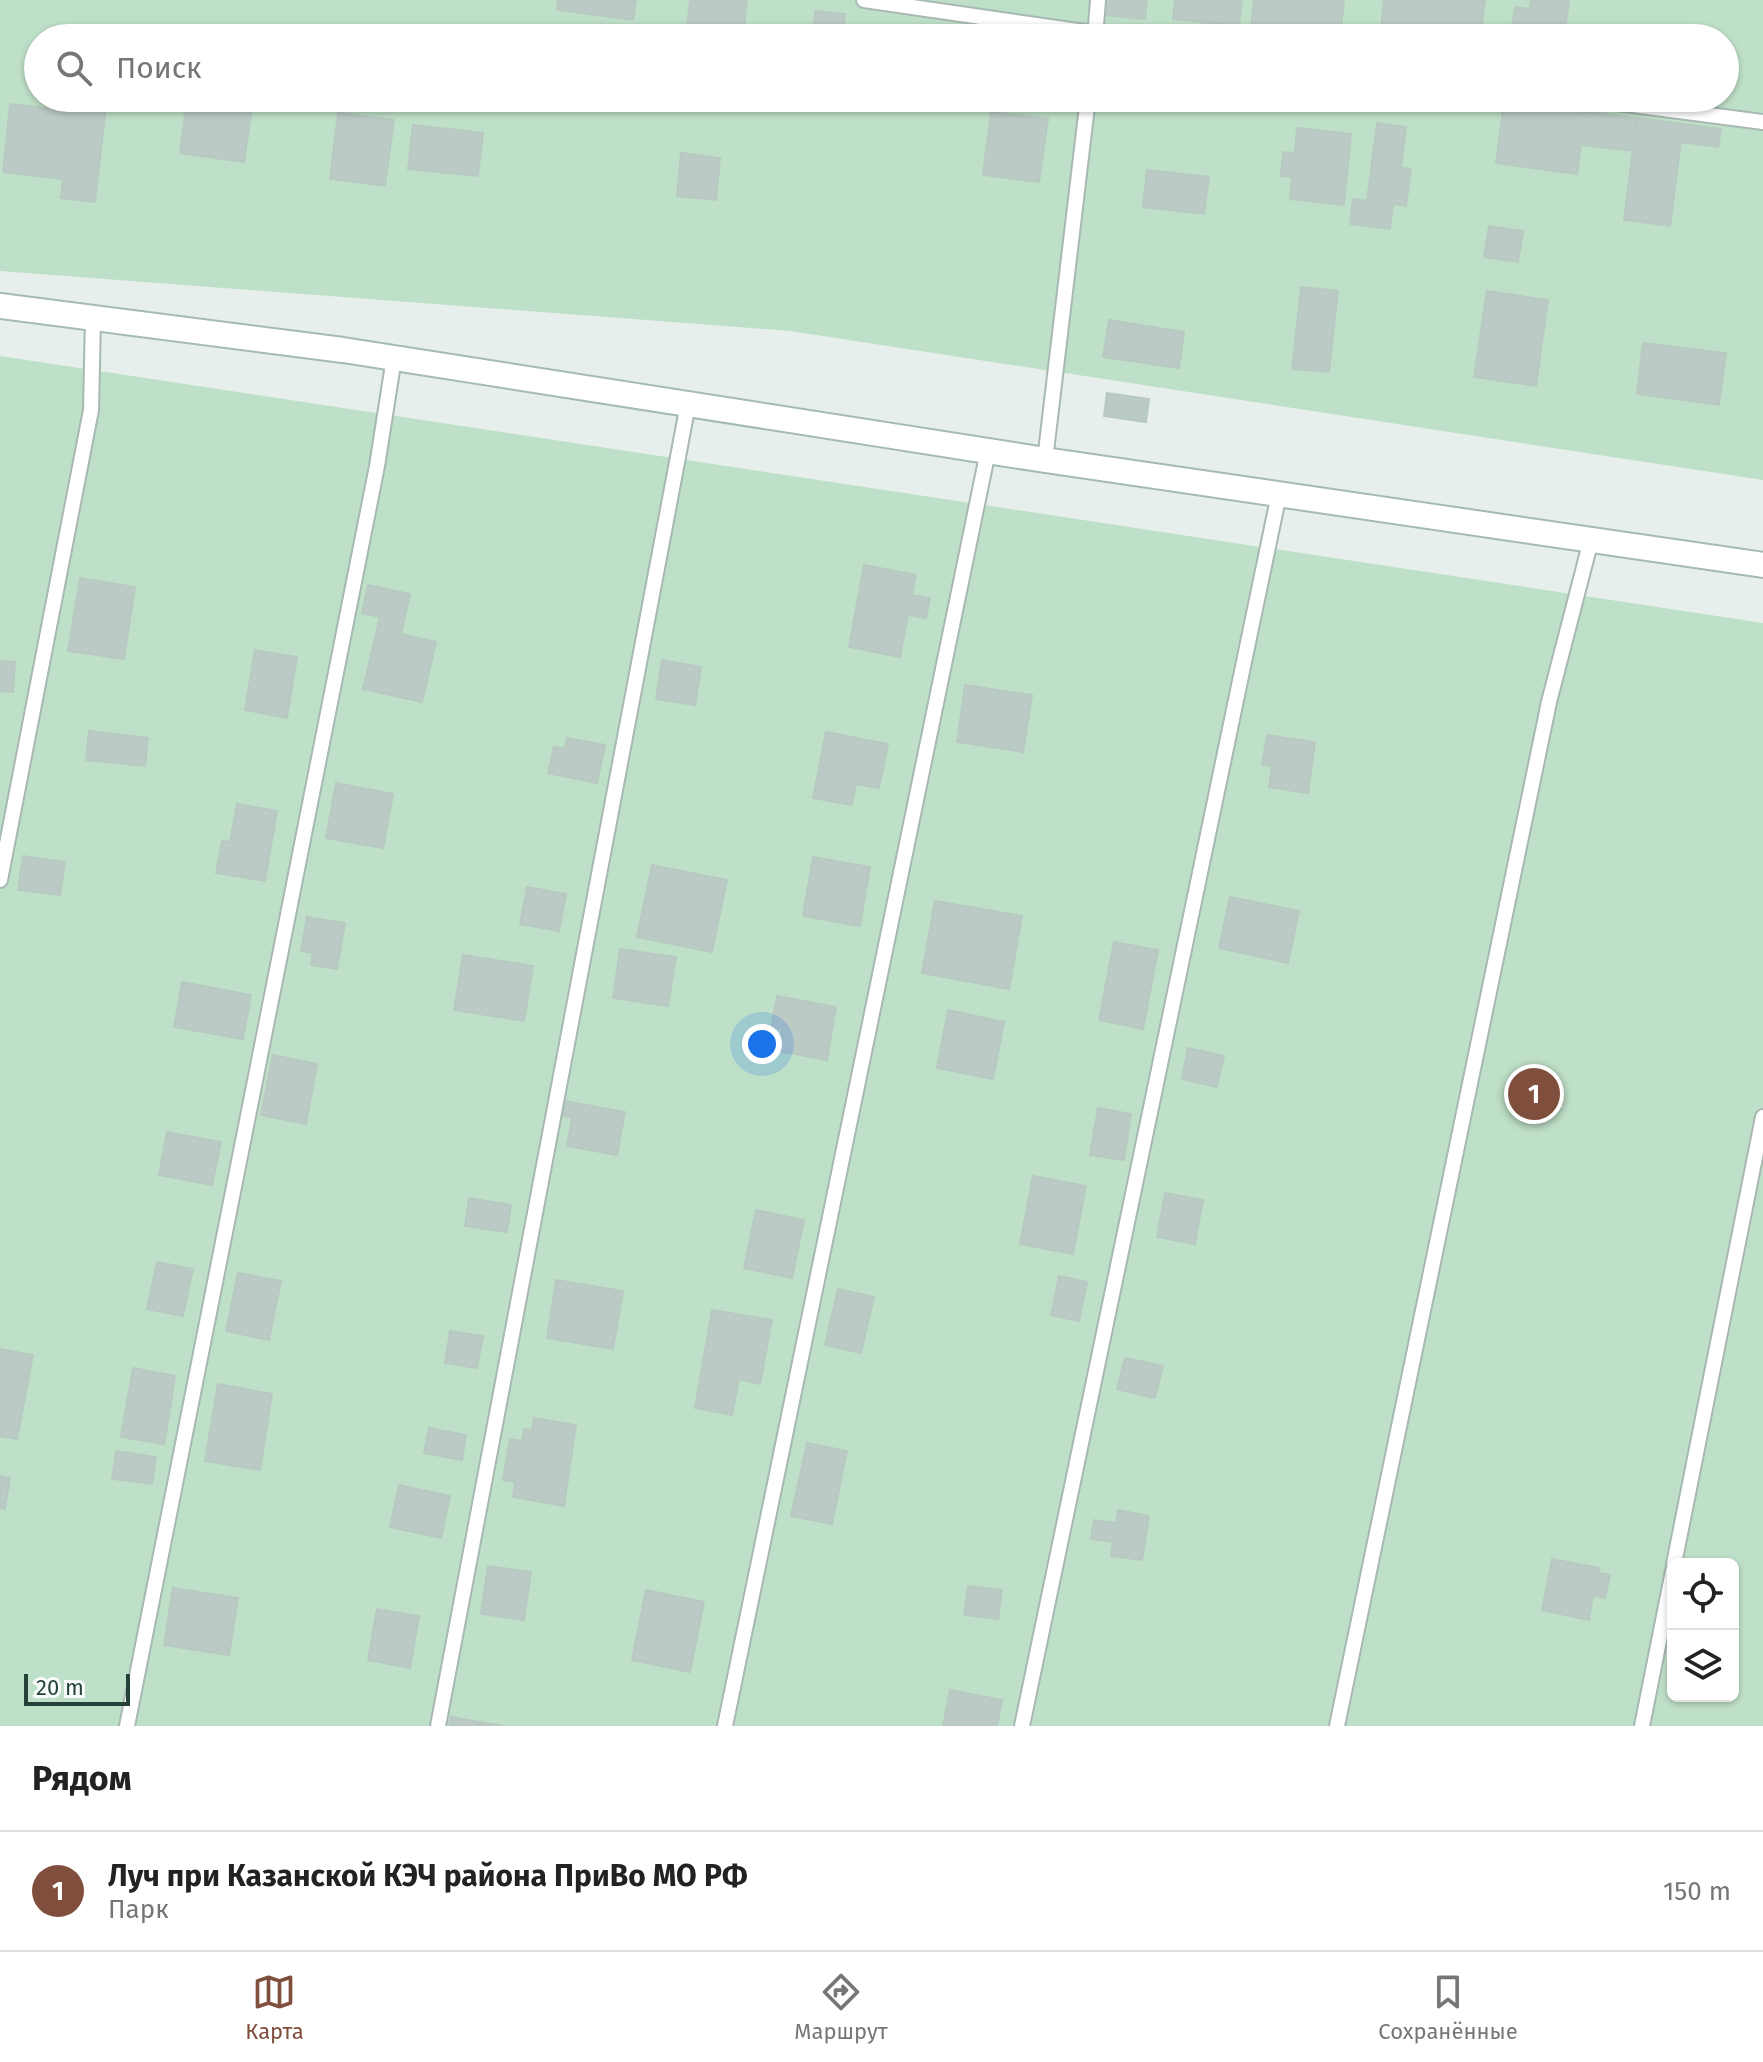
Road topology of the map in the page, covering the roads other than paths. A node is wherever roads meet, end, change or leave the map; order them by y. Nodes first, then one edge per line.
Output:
1 (864, 0) edge
2 (1098, 0) edge
3 (1018, 24) edge
4 (1096, 24) edge
5 (1086, 112) edge
6 (1686, 112) edge
7 (1763, 122) edge
8 (0, 306) edge
9 (93, 318) junction
10 (394, 358) junction
11 (688, 404) junction
12 (988, 451) junction
13 (1045, 460) junction
14 (1279, 494) junction
15 (1591, 540) junction
16 (1763, 565) edge
17 (0, 880) edge
18 (1763, 1117) edge
19 (1675, 1558) edge
20 (1667, 1601) edge
21 (127, 1726) edge
22 (438, 1726) edge
23 (725, 1726) edge
24 (1022, 1726) edge
25 (1337, 1726) edge
26 (1642, 1726) edge

1 - 3 lane
2 - 4 lane
5 - 13 lane
6 - 7 lane
8 - 9 street
9 - 10 street
9 - 17 lane
10 - 11 street
10 - 21 lane
11 - 12 street
11 - 22 lane
12 - 13 street
12 - 23 lane
13 - 14 street
14 - 15 street
14 - 24 lane
15 - 16 street
15 - 25 lane
18 - 19 lane
20 - 26 lane

